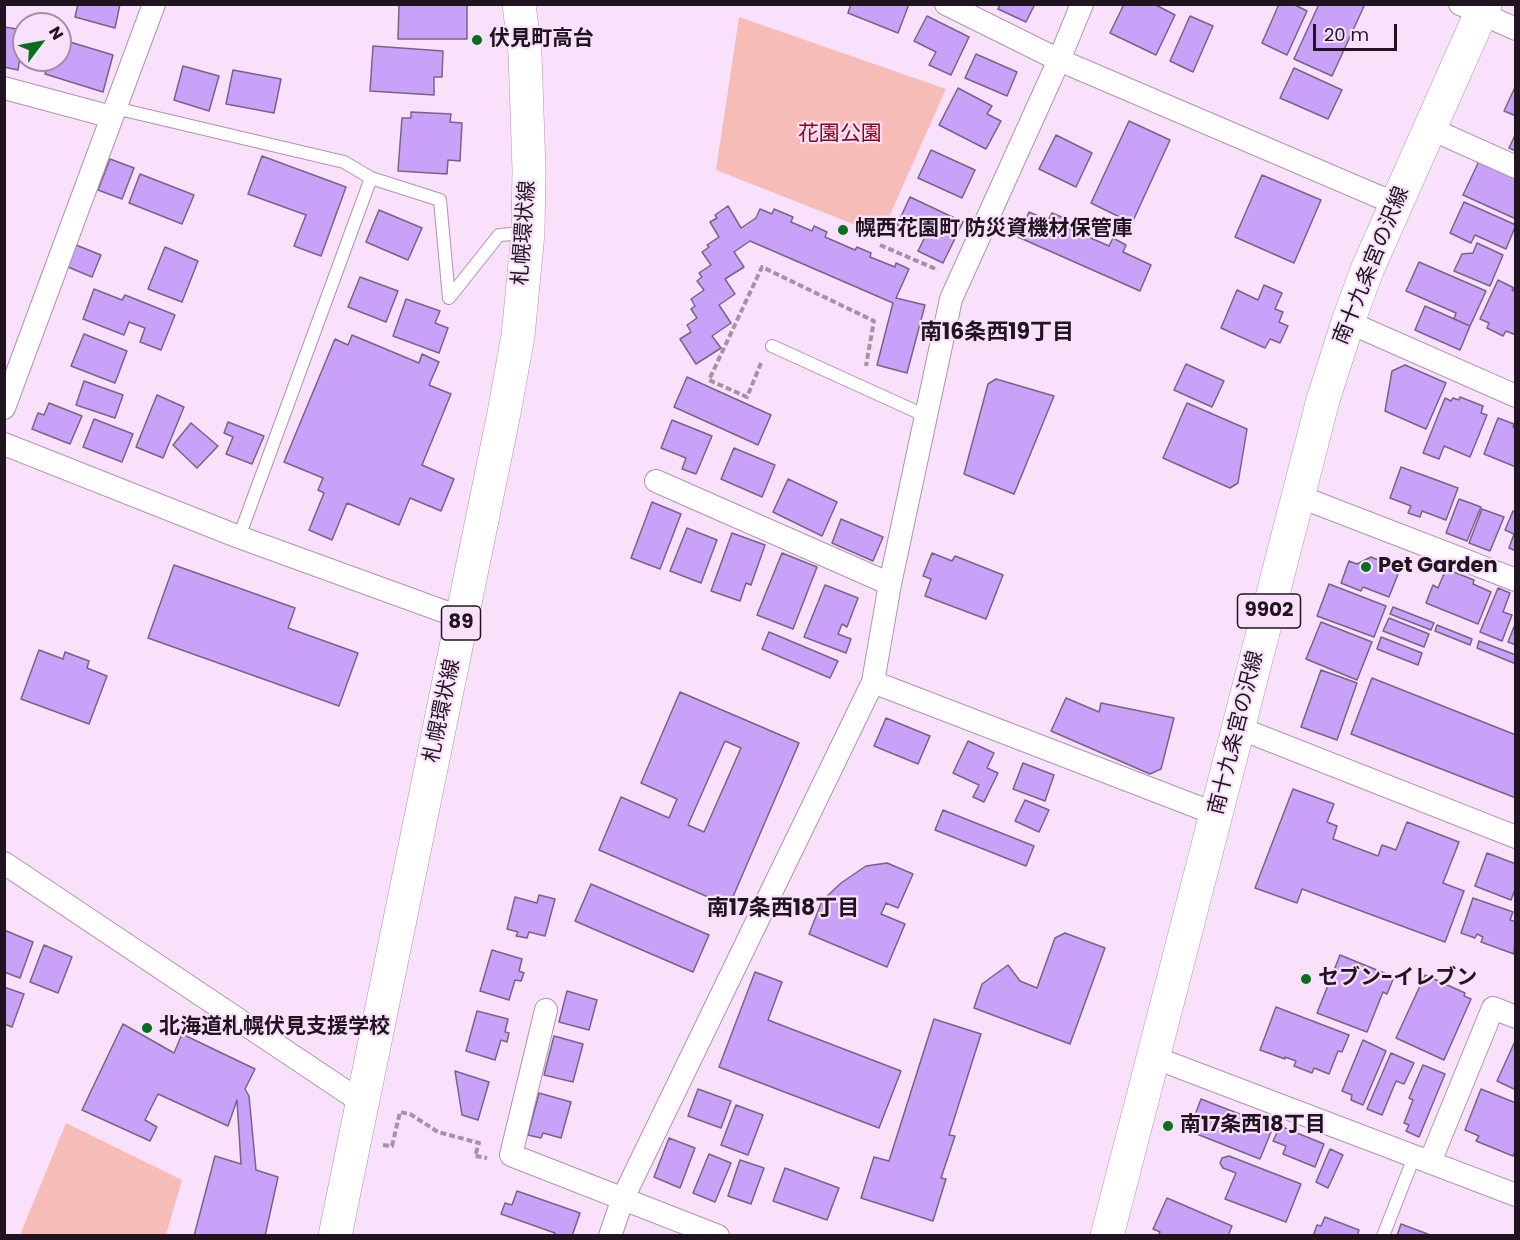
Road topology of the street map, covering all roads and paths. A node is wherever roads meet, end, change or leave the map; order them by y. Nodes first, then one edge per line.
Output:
1 (154, 4) edge
2 (519, 4) edge
3 (946, 4) edge
4 (1082, 4) edge
5 (1475, 8) edge
6 (1515, 29) edge
7 (1059, 60) junction
8 (4, 88) edge
9 (113, 113) junction
10 (1430, 128) junction
11 (1515, 167) edge
12 (371, 178) junction
13 (1396, 204) junction
14 (528, 233) junction
15 (880, 245) dead end
16 (947, 274) dead end
17 (1348, 322) junction
18 (772, 346) dead end
19 (1515, 396) edge
20 (4, 408) edge
21 (926, 416) junction
22 (4, 444) edge
23 (656, 482) dead end
24 (1298, 496) junction
25 (239, 537) junction
26 (1515, 580) edge
27 (890, 584) junction
28 (462, 618) junction
29 (873, 682) junction
30 (1239, 728) junction
31 (1216, 814) junction
32 (1515, 837) edge
33 (4, 863) edge
34 (546, 1010) dead end
35 (1515, 1017) edge
36 (1154, 1057) junction
37 (363, 1103) junction
38 (392, 1146) dead end
39 (486, 1158) dead end
40 (1422, 1160) junction
41 (1515, 1196) edge
42 (623, 1198) junction
43 (336, 1236) edge
44 (610, 1236) edge
45 (718, 1236) edge
46 (1107, 1236) edge
47 (1383, 1236) edge

1 - 9 street
2 - 14 main road, 札幌環状線 / 89
3 - 7 street
4 - 7 street
5 - 6 street
5 - 10 main road, 南十九条宮の沢線 / 9902
7 - 13 street
7 - 21 street
8 - 9 street
9 - 12 lane
9 - 20 street
10 - 11 street
10 - 13 main road, 南十九条宮の沢線 / 9902
12 - 14 lane
12 - 25 lane
13 - 17 main road, 南十九条宮の沢線 / 9902
14 - 28 main road, 札幌環状線 / 89
15 - 16 path
17 - 19 street
17 - 24 main road, 南十九条宮の沢線 / 9902
18 - 21 lane
21 - 27 street
22 - 25 street
23 - 27 street
24 - 26 street
24 - 30 main road, 南十九条宮の沢線 / 9902
25 - 28 street
27 - 29 street
28 - 37 main road, 札幌環状線 / 89
29 - 31 street
29 - 42 street
30 - 31 main road, 南十九条宮の沢線 / 9902
30 - 32 street
31 - 36 main road, 南十九条宮の沢線 / 9902
33 - 37 street
34 - 42 street
35 - 40 street
36 - 40 street
36 - 46 main road, 南十九条宮の沢線 / 9902
37 - 43 main road, 札幌環状線 / 89
38 - 39 path
40 - 41 street
40 - 47 lane
42 - 44 street
42 - 45 street

